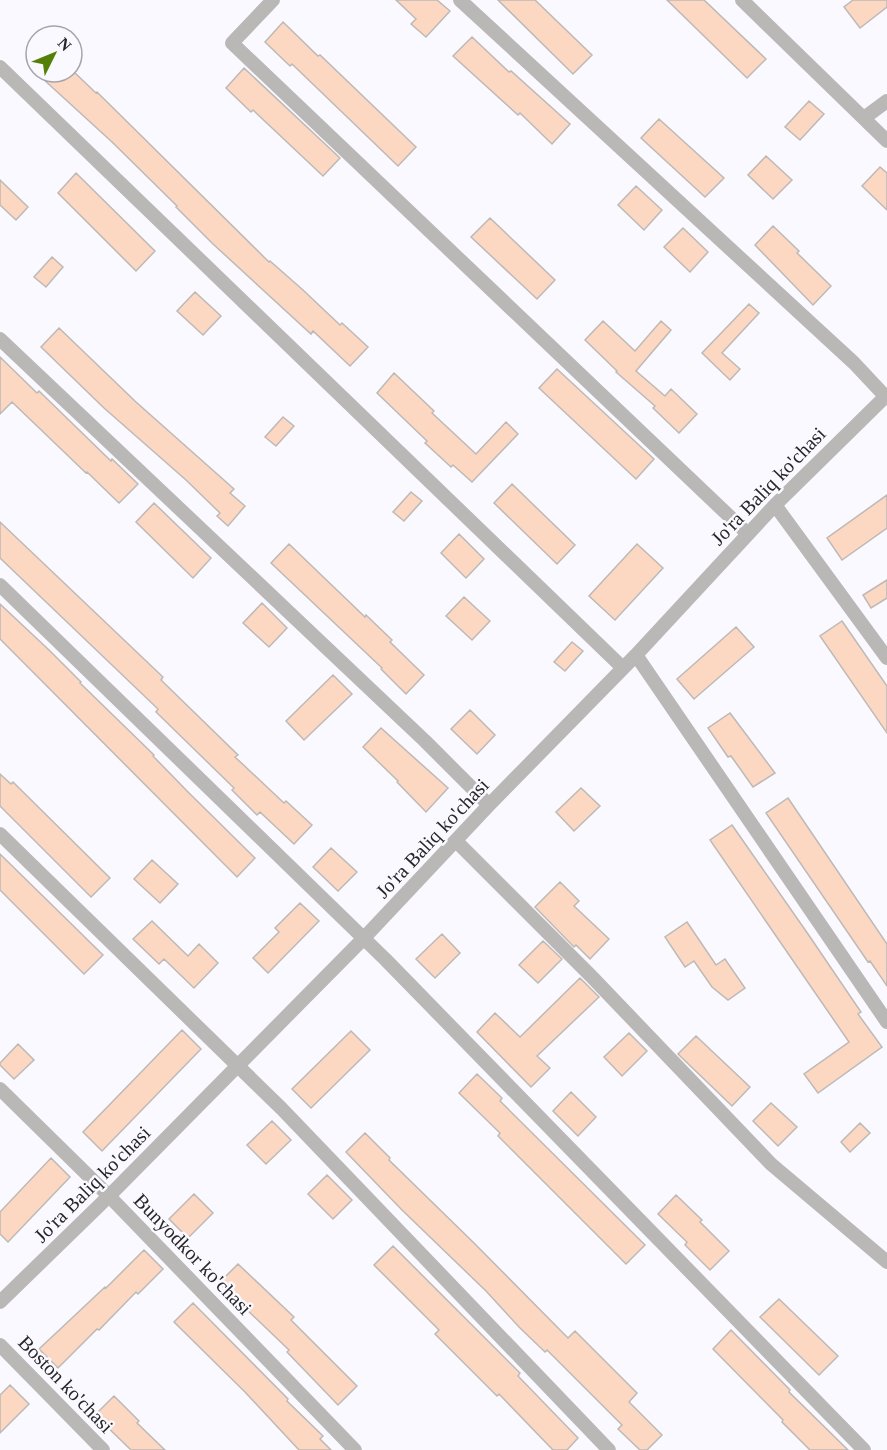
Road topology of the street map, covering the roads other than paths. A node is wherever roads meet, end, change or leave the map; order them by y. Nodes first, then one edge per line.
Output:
1 (273, 0) edge
2 (460, 0) edge
3 (742, 0) edge
4 (0, 67) edge
5 (887, 101) edge
6 (864, 118) junction
7 (887, 141) edge
8 (0, 339) edge
9 (886, 396) edge
10 (775, 505) junction
11 (748, 534) junction
12 (0, 585) edge
13 (636, 655) junction
14 (887, 658) edge
15 (623, 668) junction
16 (489, 805) junction
17 (0, 834) edge
18 (456, 841) junction
19 (363, 939) junction
20 (887, 1022) edge
21 (237, 1065) junction
22 (0, 1089) edge
23 (109, 1196) junction
24 (887, 1262) edge
25 (0, 1302) edge
26 (0, 1344) edge
27 (103, 1450) edge
28 (355, 1450) edge
29 (609, 1450) edge
30 (864, 1450) edge

1 - 11 street
2 - 9 street
3 - 6 street
4 - 15 street
5 - 6 street
6 - 7 street
8 - 16 street
9 - 10 street, Jo'ra Baliq ko'chasi
10 - 11 street, Jo'ra Baliq ko'chasi
10 - 14 street
11 - 13 street, Jo'ra Baliq ko'chasi
12 - 19 street
13 - 15 street, Jo'ra Baliq ko'chasi
13 - 20 street
15 - 16 street, Jo'ra Baliq ko'chasi
16 - 18 street, Jo'ra Baliq ko'chasi
17 - 21 street
18 - 19 street, Jo'ra Baliq ko'chasi
18 - 24 street
19 - 21 street, Jo'ra Baliq ko'chasi
19 - 30 street
21 - 23 street, Jo'ra Baliq ko'chasi
21 - 29 street
22 - 23 street, Bunyodkor ko'chasi
23 - 25 street, Jo'ra Baliq ko'chasi
23 - 28 street, Bunyodkor ko'chasi
26 - 27 street, Boston ko'chasi

